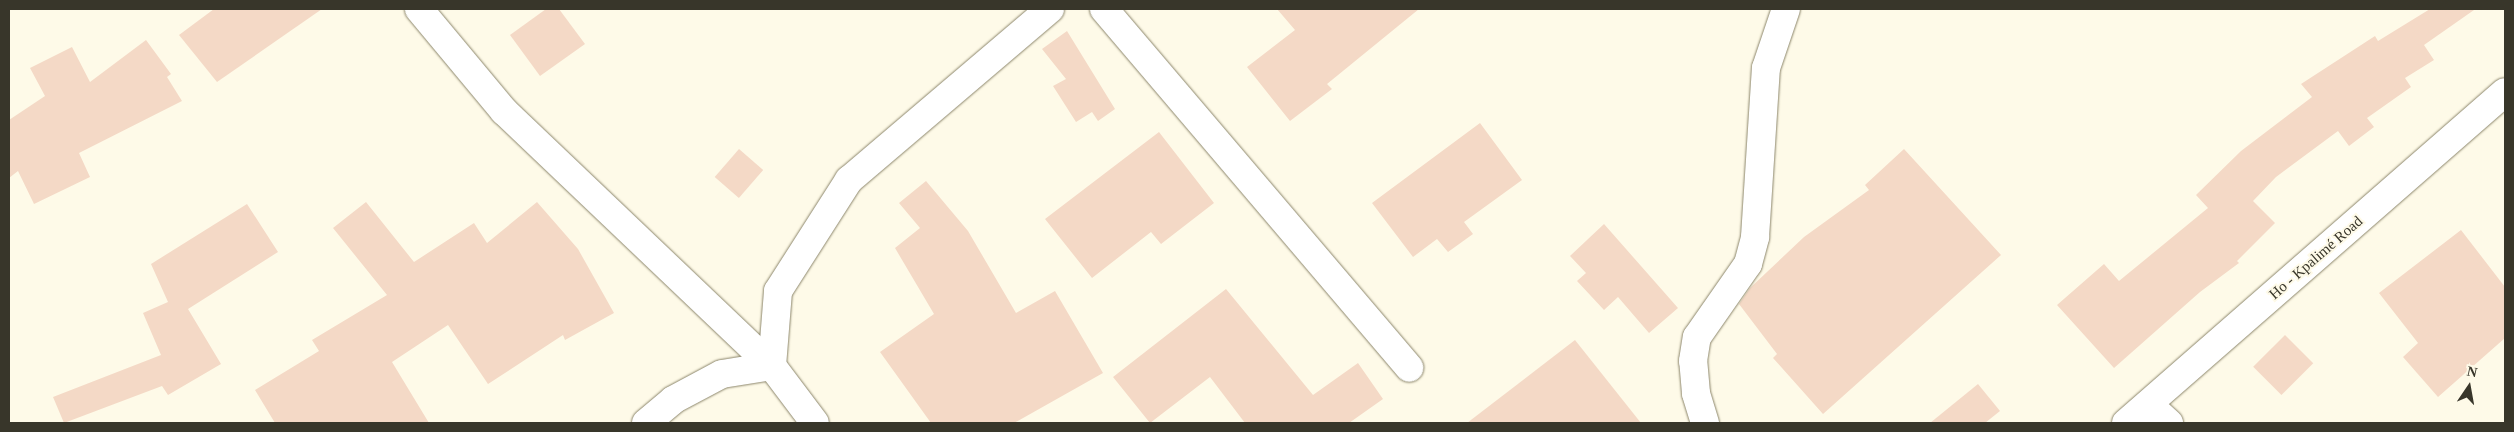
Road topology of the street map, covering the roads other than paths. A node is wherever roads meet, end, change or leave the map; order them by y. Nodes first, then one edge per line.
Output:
1 (419, 9) edge
2 (1050, 9) edge
3 (1104, 9) edge
4 (1786, 9) edge
5 (2505, 92) edge
6 (772, 366) junction
7 (1409, 368) dead end
8 (2149, 405) junction
9 (646, 423) edge
10 (814, 423) edge
11 (1705, 423) edge
12 (2126, 423) edge
13 (2169, 423) edge

1 - 6 street
2 - 6 street
3 - 7 street
4 - 11 street
5 - 8 street, Ho - Kpalimé Road
6 - 9 street
6 - 10 street
8 - 12 street, Ho - Kpalimé Road
8 - 13 street

